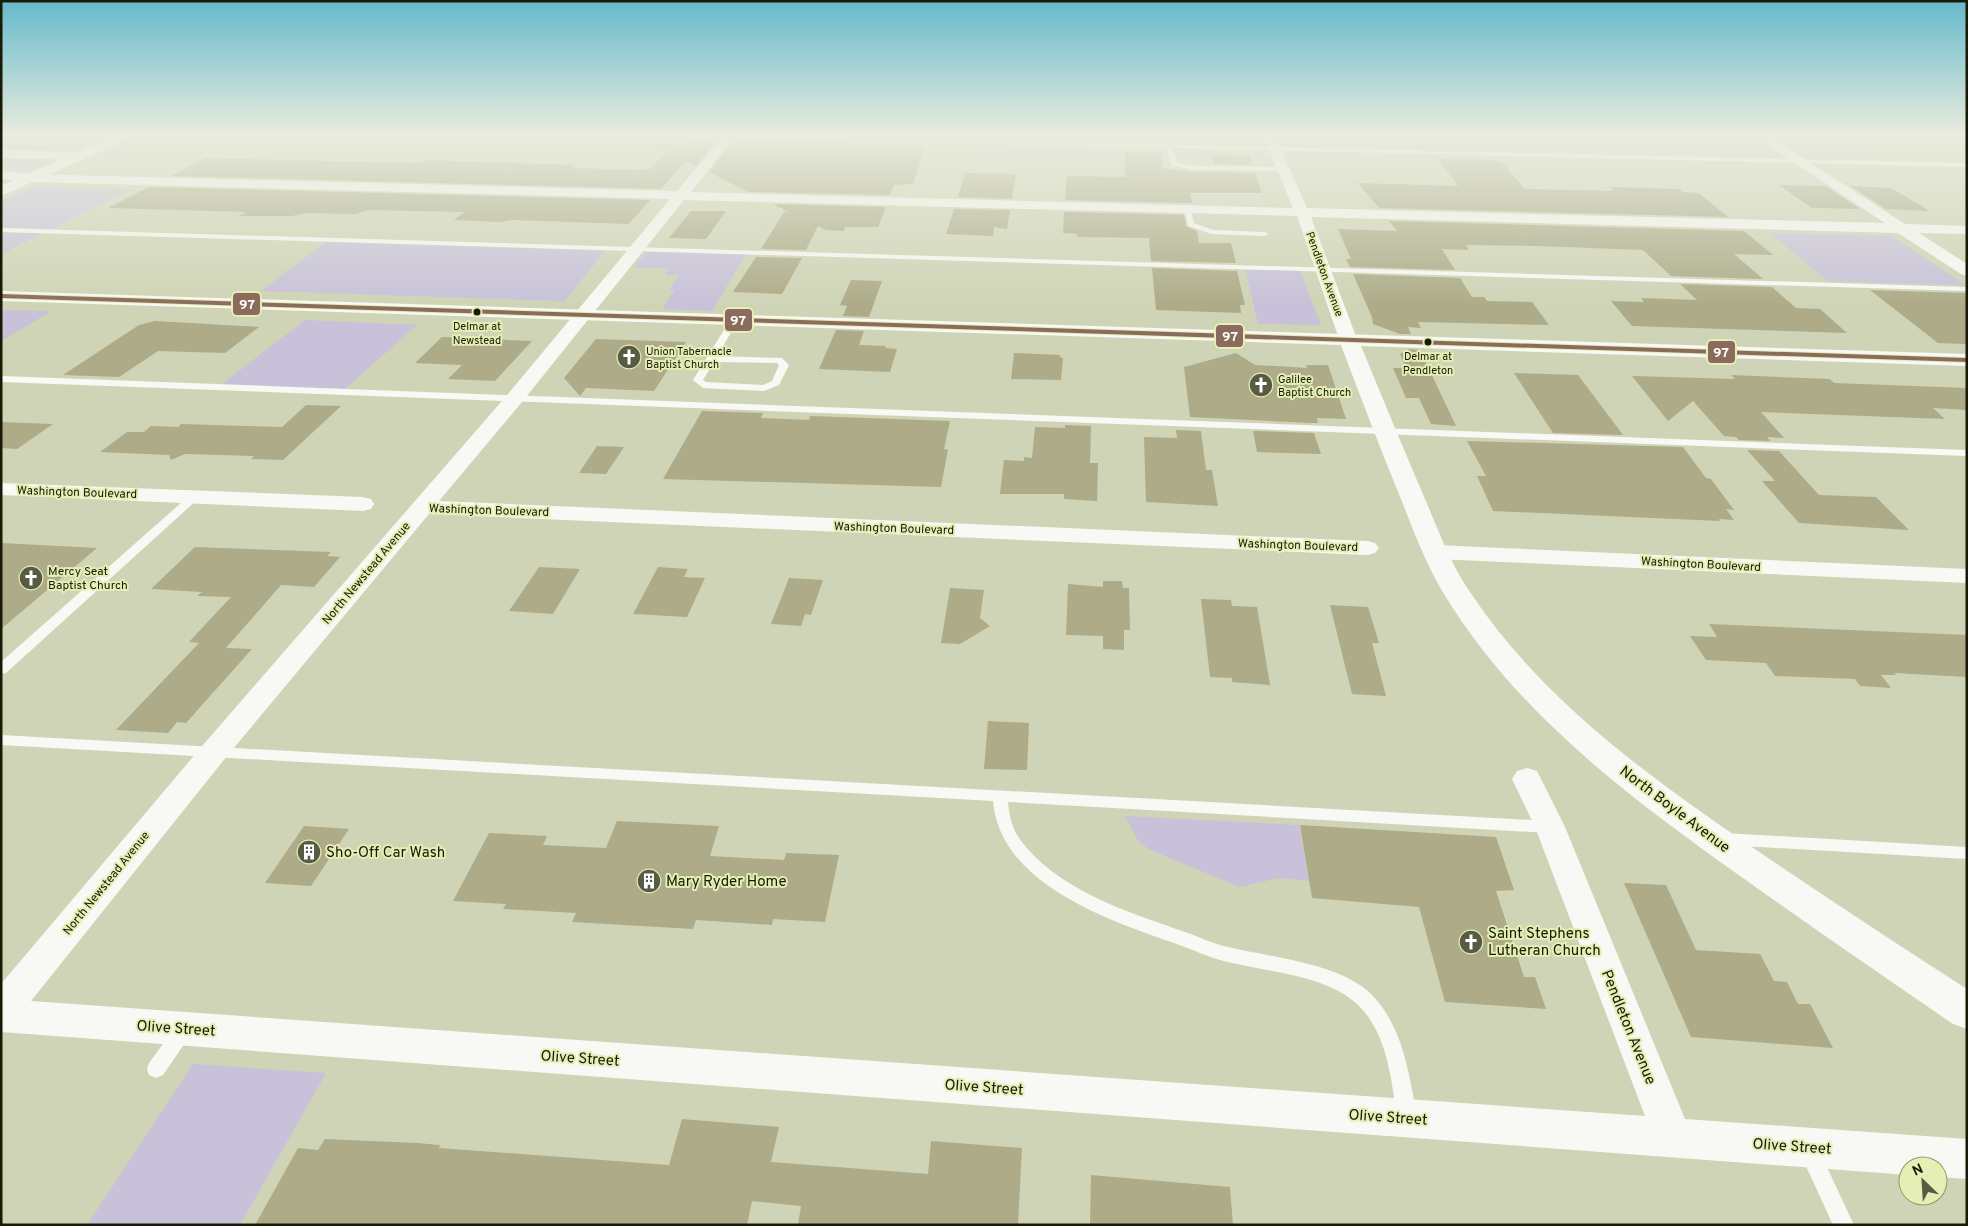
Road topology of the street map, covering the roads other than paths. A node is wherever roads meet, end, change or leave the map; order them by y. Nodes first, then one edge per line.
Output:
1 (608, 192) edge
2 (1294, 192) edge
3 (1844, 192) edge
4 (681, 194) junction
5 (1187, 208) junction
6 (1302, 211) junction
7 (1899, 228) junction
8 (1, 230) edge
9 (1967, 230) edge
10 (1265, 234) dead end
11 (636, 249) junction
12 (1322, 269) junction
13 (1967, 271) edge
14 (1967, 289) edge
15 (1, 296) edge
16 (584, 314) junction
17 (735, 319) junction
18 (1348, 339) junction
19 (711, 359) junction
20 (1967, 360) edge
21 (1, 379) edge
22 (515, 398) junction
23 (1385, 431) junction
24 (1967, 453) edge
25 (2, 490) edge
26 (194, 497) junction
27 (363, 504) dead end
28 (421, 507) junction
29 (1366, 548) dead end
30 (1435, 552) junction
31 (1967, 576) edge
32 (1, 670) edge
33 (1, 740) edge
34 (213, 753) junction
35 (1527, 779) dead end
36 (1000, 797) junction
37 (1550, 827) junction
38 (1713, 838) junction
39 (1967, 853) edge
40 (1, 1010) edge
41 (1967, 1011) edge
42 (1, 1015) edge
43 (185, 1029) junction
44 (156, 1069) dead end
45 (1407, 1118) junction
46 (1673, 1137) junction
47 (1807, 1147) junction
48 (1967, 1159) edge
49 (1844, 1225) edge

1 - 4 street
2 - 6 street, Pendleton Avenue
3 - 7 street
4 - 5 street
4 - 11 street, North Newstead Avenue
5 - 6 street
5 - 10 lane
6 - 7 street
6 - 12 street, Pendleton Avenue
7 - 9 street
7 - 13 street
8 - 11 lane
11 - 12 lane
11 - 16 street, North Newstead Avenue
12 - 14 lane
12 - 18 street, Pendleton Avenue
15 - 16 main road
16 - 17 main road
16 - 22 street, North Newstead Avenue
17 - 18 main road
17 - 19 lane
18 - 20 main road
18 - 23 main road, Pendleton Avenue
19 - 19 lane
21 - 22 lane
22 - 23 lane
22 - 28 street, North Newstead Avenue
23 - 24 lane
23 - 30 main road, Pendleton Avenue
25 - 26 street, Washington Boulevard
26 - 27 street, Washington Boulevard
26 - 32 lane
28 - 29 street, Washington Boulevard
28 - 34 street, North Newstead Avenue
30 - 31 street, Washington Boulevard
30 - 38 main road, North Boyle Avenue
33 - 34 lane
34 - 36 lane
34 - 40 street, North Newstead Avenue
35 - 37 street, Pendleton Avenue
36 - 37 lane
36 - 45 lane
37 - 46 street, Pendleton Avenue
38 - 39 lane
38 - 41 main road, North Boyle Avenue
42 - 43 street, Olive Street
43 - 44 lane
43 - 45 street, Olive Street
45 - 46 street, Olive Street
46 - 47 street, Olive Street
47 - 48 street, Olive Street
47 - 49 lane

